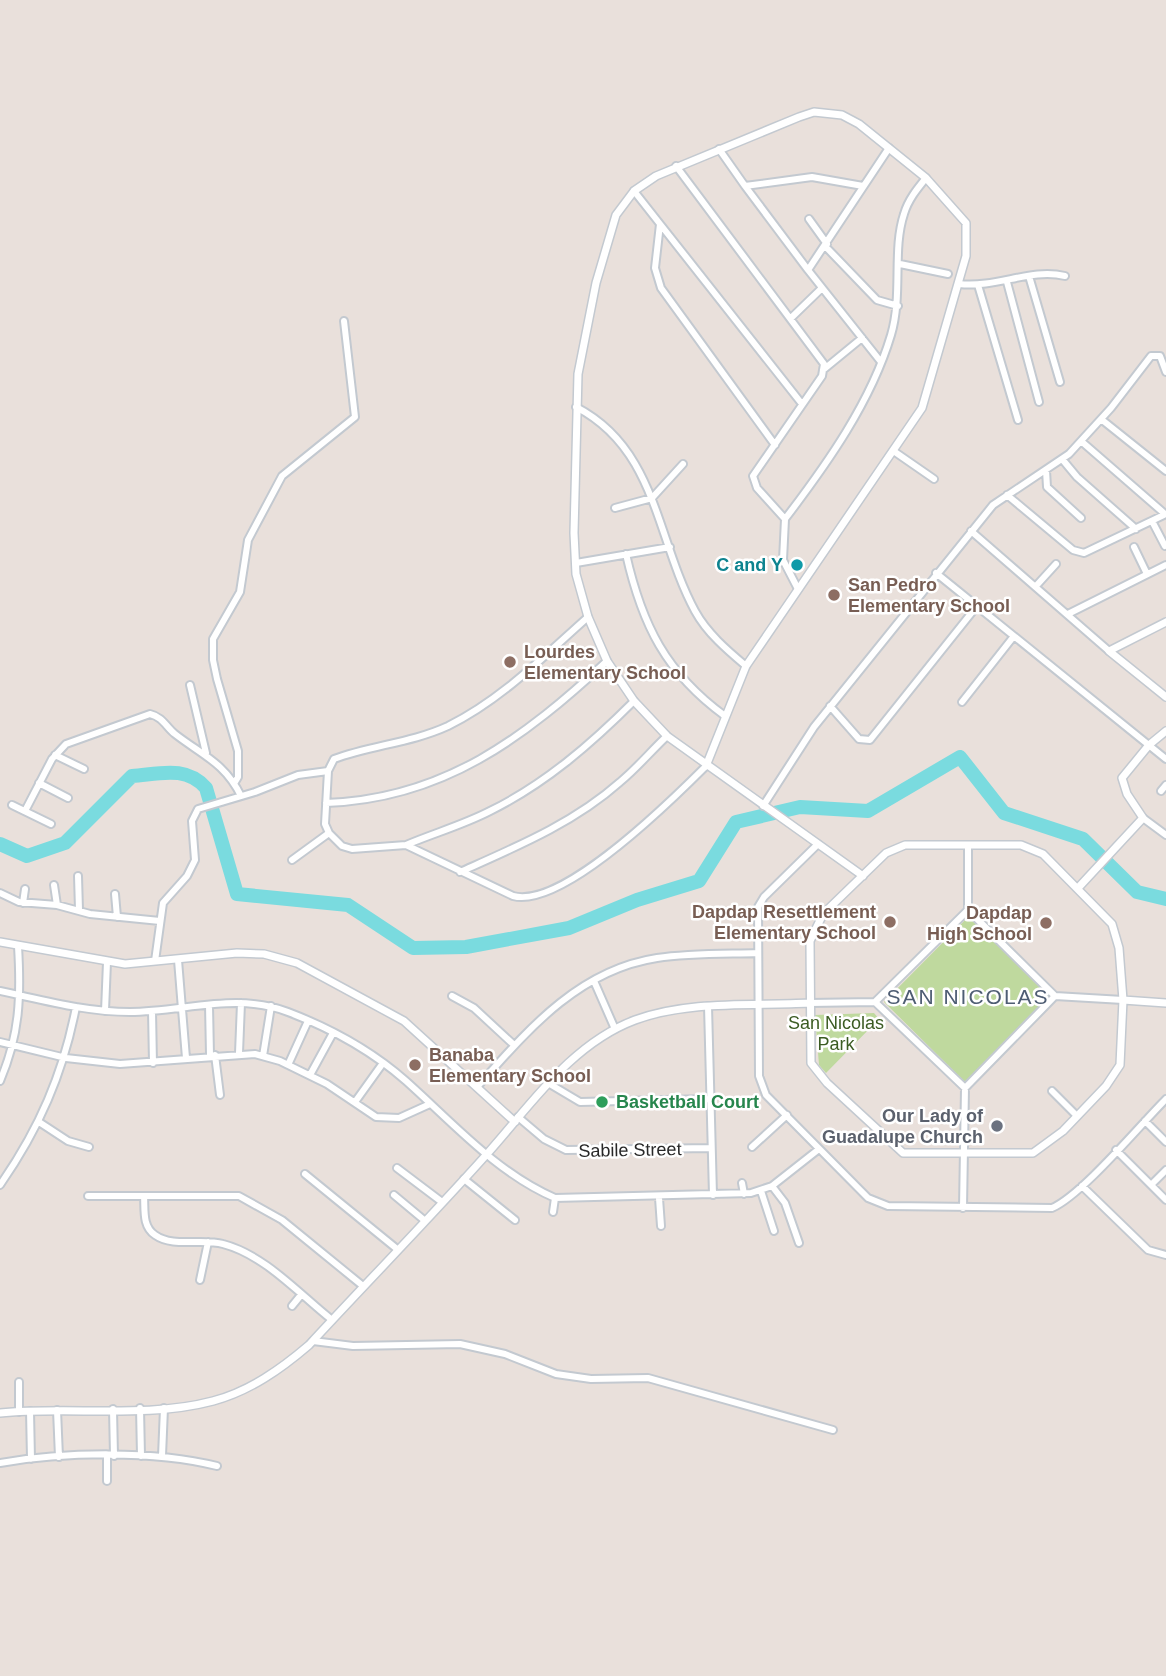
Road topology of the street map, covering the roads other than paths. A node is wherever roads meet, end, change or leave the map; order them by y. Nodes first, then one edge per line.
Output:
1 (889, 148) junction
2 (719, 149) junction
3 (676, 166) junction
4 (926, 178) junction
5 (745, 186) junction
6 (863, 186) junction
7 (634, 191) junction
8 (809, 219) dead end
9 (660, 224) junction
10 (826, 245) junction
11 (900, 264) junction
12 (808, 270) junction
13 (948, 274) dead end
14 (1029, 276) junction
15 (1065, 276) dead end
16 (1007, 282) junction
17 (959, 284) junction
18 (978, 285) junction
19 (822, 288) junction
20 (898, 306) junction
21 (791, 318) junction
22 (344, 321) dead end
23 (862, 338) junction
24 (881, 362) junction
25 (823, 370) junction
26 (1166, 372) edge
27 (1060, 382) dead end
28 (1039, 402) dead end
29 (802, 404) junction
30 (576, 407) junction
31 (1101, 419) junction
32 (1018, 420) dead end
33 (1081, 441) junction
34 (775, 445) junction
35 (895, 452) junction
36 (1062, 459) junction
37 (683, 464) dead end
38 (1046, 470) junction
39 (1166, 471) edge
40 (934, 480) dead end
41 (1007, 495) junction
42 (652, 498) junction
43 (615, 508) dead end
44 (1166, 514) edge
45 (1081, 517) dead end
46 (785, 519) junction
47 (1152, 521) junction
48 (1136, 529) junction
49 (971, 531) junction
50 (1165, 546) edge
51 (670, 547) junction
52 (1134, 547) dead end
53 (626, 554) junction
54 (576, 563) junction
55 (1056, 564) dead end
56 (1166, 565) edge
57 (936, 573) junction
58 (1147, 574) junction
59 (1036, 586) junction
60 (799, 589) junction
61 (977, 606) junction
62 (1068, 614) junction
63 (588, 617) junction
64 (1166, 622) edge
65 (1014, 636) junction
66 (1110, 651) junction
67 (607, 661) junction
68 (746, 666) junction
69 (190, 685) dead end
70 (1166, 697) edge
71 (634, 701) junction
72 (962, 702) dead end
73 (830, 706) junction
74 (725, 716) junction
75 (1166, 731) edge
76 (667, 736) junction
77 (1149, 745) junction
78 (206, 753) junction
79 (55, 755) junction
80 (1166, 759) edge
81 (706, 766) junction
82 (84, 769) dead end
83 (328, 771) junction
84 (235, 782) junction
85 (39, 783) junction
86 (242, 796) junction
87 (68, 798) dead end
88 (326, 803) junction
89 (12, 806) dead end
90 (766, 808) junction
91 (25, 811) junction
92 (1143, 818) junction
93 (51, 824) dead end
94 (328, 833) junction
95 (1166, 835) edge
96 (818, 844) junction
97 (406, 845) junction
98 (968, 845) junction
99 (292, 860) dead end
100 (460, 872) junction
101 (78, 876) dead end
102 (863, 876) junction
103 (54, 885) dead end
104 (1078, 888) junction
105 (25, 889) dead end
106 (0, 893) edge
107 (115, 894) dead end
108 (23, 902) junction
109 (57, 905) junction
110 (79, 910) junction
111 (968, 910) junction
112 (117, 917) junction
113 (160, 921) junction
114 (0, 942) edge
115 (18, 946) junction
116 (758, 953) junction
117 (178, 960) junction
118 (155, 961) junction
119 (107, 962) junction
120 (594, 981) junction
121 (0, 990) edge
122 (21, 995) junction
123 (452, 996) dead end
124 (1055, 996) junction
125 (1123, 1000) junction
126 (875, 1002) junction
127 (241, 1003) junction
128 (809, 1003) junction
129 (1166, 1003) edge
130 (209, 1006) junction
131 (271, 1006) junction
132 (708, 1006) junction
133 (758, 1006) junction
134 (76, 1007) junction
135 (181, 1009) junction
136 (105, 1012) junction
137 (152, 1012) junction
138 (307, 1021) junction
139 (615, 1029) junction
140 (333, 1033) junction
141 (0, 1042) edge
142 (13, 1045) junction
143 (514, 1045) junction
144 (239, 1053) junction
145 (212, 1055) junction
146 (263, 1056) junction
147 (66, 1058) junction
148 (186, 1058) junction
149 (153, 1063) junction
150 (383, 1063) junction
151 (288, 1065) junction
152 (310, 1075) junction
153 (0, 1080) edge
154 (548, 1083) junction
155 (478, 1086) junction
156 (965, 1088) junction
157 (1052, 1091) dead end
158 (220, 1095) dead end
159 (709, 1098) junction
160 (1166, 1099) edge
161 (355, 1102) junction
162 (430, 1104) junction
163 (787, 1115) junction
164 (1077, 1116) junction
165 (517, 1119) junction
166 (1145, 1121) junction
167 (39, 1122) junction
168 (1166, 1142) edge
169 (89, 1147) dead end
170 (752, 1147) dead end
171 (711, 1148) junction
172 (819, 1149) junction
173 (1116, 1150) junction
174 (487, 1154) junction
175 (962, 1154) junction
176 (397, 1168) dead end
177 (1166, 1170) edge
178 (305, 1174) dead end
179 (464, 1179) junction
180 (742, 1182) dead end
181 (0, 1185) edge
182 (1151, 1185) junction
183 (772, 1186) junction
184 (1082, 1186) junction
185 (761, 1191) junction
186 (744, 1194) junction
187 (394, 1195) dead end
188 (713, 1195) junction
189 (88, 1196) dead end
190 (144, 1196) junction
191 (555, 1198) junction
192 (659, 1198) junction
193 (1166, 1200) edge
194 (442, 1202) junction
195 (963, 1208) junction
196 (553, 1212) dead end
197 (424, 1220) junction
198 (515, 1220) dead end
199 (661, 1226) dead end
200 (774, 1231) dead end
201 (208, 1242) junction
202 (799, 1243) dead end
203 (397, 1249) junction
204 (1166, 1255) edge
205 (200, 1280) dead end
206 (363, 1286) junction
207 (301, 1294) junction
208 (292, 1306) dead end
209 (332, 1320) junction
210 (313, 1341) junction
211 (19, 1382) dead end
212 (140, 1408) junction
213 (163, 1408) junction
214 (113, 1409) junction
215 (57, 1410) junction
216 (30, 1411) junction
217 (19, 1412) junction
218 (0, 1413) edge
219 (833, 1430) dead end
220 (141, 1456) junction
221 (162, 1456) junction
222 (59, 1457) junction
223 (110, 1457) junction
224 (32, 1459) junction
225 (0, 1463) edge
226 (217, 1466) dead end
227 (107, 1481) dead end

1 - 2 street
1 - 4 street
1 - 6 street
2 - 3 street
2 - 5 street
3 - 7 street
3 - 21 street
4 - 11 street
4 - 17 street
5 - 6 street
5 - 12 street
6 - 10 street
7 - 9 street
7 - 30 street
8 - 10 street
9 - 29 street
9 - 34 street
10 - 12 street
10 - 20 street
11 - 13 street
11 - 20 street
12 - 19 street
14 - 15 street
14 - 16 street
14 - 27 street
16 - 18 street
16 - 28 street
17 - 18 street
17 - 35 street
18 - 32 street
19 - 21 street
19 - 23 street
20 - 24 street
21 - 25 street
22 - 84 street
23 - 24 street
23 - 25 street
24 - 46 street
25 - 29 street
26 - 31 street
29 - 34 street
30 - 42 street
30 - 54 street
31 - 33 street
31 - 39 street
33 - 36 street
33 - 44 street
34 - 46 street
35 - 40 street
35 - 60 street
36 - 38 street
36 - 48 street
37 - 42 street
38 - 41 street
38 - 45 street
41 - 48 street
41 - 49 street
42 - 43 street
42 - 51 street
44 - 47 street
46 - 60 street
47 - 48 street
47 - 50 street
49 - 57 street
49 - 59 street
51 - 53 street
51 - 68 street
52 - 58 street
53 - 54 street
53 - 74 street
54 - 63 street
55 - 59 street
56 - 58 street
57 - 61 street
57 - 73 street
58 - 62 street
59 - 62 street
60 - 68 street
61 - 65 street
61 - 73 street
62 - 66 street
63 - 67 street
63 - 83 street
64 - 66 street
65 - 72 street
65 - 77 street
66 - 70 street
67 - 71 street
67 - 88 street
68 - 74 street
69 - 78 street
71 - 76 street
71 - 97 street
73 - 90 street
74 - 81 street
75 - 77 street
76 - 81 street
76 - 100 street
77 - 80 street
77 - 92 street
78 - 79 street
78 - 84 street
79 - 82 street
79 - 85 street
81 - 90 street
81 - 100 street
83 - 86 street
83 - 88 street
84 - 86 street
85 - 87 street
85 - 91 street
86 - 113 street
88 - 94 street
89 - 91 street
90 - 96 street
91 - 93 street
92 - 95 street
92 - 104 street
94 - 97 street
94 - 99 street
96 - 102 street
96 - 116 street
97 - 100 street
98 - 102 street
98 - 104 street
98 - 111 street
101 - 110 street
102 - 128 street
103 - 109 street
104 - 125 street
105 - 108 street
106 - 108 street
107 - 112 street
108 - 109 street
109 - 110 street
110 - 112 street
111 - 124 street
111 - 126 street
112 - 113 street
113 - 118 street
114 - 115 street
115 - 119 street
115 - 122 street
116 - 120 street
116 - 133 street
117 - 118 street
117 - 135 street
117 - 155 street
118 - 119 street
119 - 136 street
120 - 139 street
120 - 143 street
121 - 122 street
122 - 134 street
122 - 142 street
123 - 143 street
124 - 125 street
124 - 156 street
125 - 129 street
125 - 164 street
126 - 128 street
126 - 156 street
127 - 130 street
127 - 131 street
127 - 144 street
128 - 133 street
128 - 175 street
130 - 135 street
130 - 145 street
131 - 138 street
131 - 146 street
132 - 133 street
132 - 139 street
132 - 159 street
133 - 163 street
134 - 136 street
134 - 147 street
135 - 137 street
135 - 148 street
136 - 137 street
137 - 149 street
138 - 140 street
138 - 151 street
139 - 154 street
140 - 150 street
140 - 152 street
141 - 142 street
142 - 147 street
142 - 153 street
143 - 155 street
144 - 145 street
144 - 146 street
145 - 148 street
145 - 158 street
146 - 151 street
147 - 149 street
147 - 167 street
148 - 149 street
150 - 161 street
150 - 162 street
151 - 152 street
152 - 161 street
154 - 159 street
154 - 165 street
155 - 165 street
156 - 175 street
157 - 164 street
159 - 171 street
160 - 166 street
161 - 162 street
162 - 174 street
163 - 170 street
163 - 172 street
164 - 175 street
165 - 171 street, Sabile Street
165 - 174 street
166 - 168 street
166 - 173 street
167 - 169 street
167 - 181 street
171 - 188 street
172 - 183 street
172 - 195 street
173 - 182 street
173 - 184 street
174 - 179 street
174 - 191 street
175 - 195 street
176 - 194 street
177 - 182 street
178 - 203 street
179 - 194 street
179 - 198 street
180 - 186 street
182 - 193 street
183 - 185 street
183 - 202 street
184 - 195 street
184 - 204 street
185 - 186 street
185 - 200 street
186 - 188 street
187 - 197 street
188 - 192 street
189 - 190 street
190 - 201 street
190 - 206 street
191 - 192 street
191 - 196 street
192 - 199 street
194 - 197 street
197 - 203 street
201 - 205 street
201 - 207 street
203 - 206 street
206 - 209 street
207 - 208 street
207 - 209 street
209 - 210 street
210 - 213 street
210 - 219 street
211 - 217 street
212 - 213 street
212 - 214 street
212 - 220 street
213 - 221 street
214 - 215 street
214 - 223 street
215 - 216 street
215 - 222 street
216 - 217 street
216 - 224 street
217 - 218 street
220 - 221 street
220 - 223 street
221 - 226 street
222 - 223 street
222 - 224 street
223 - 227 street
224 - 225 street

